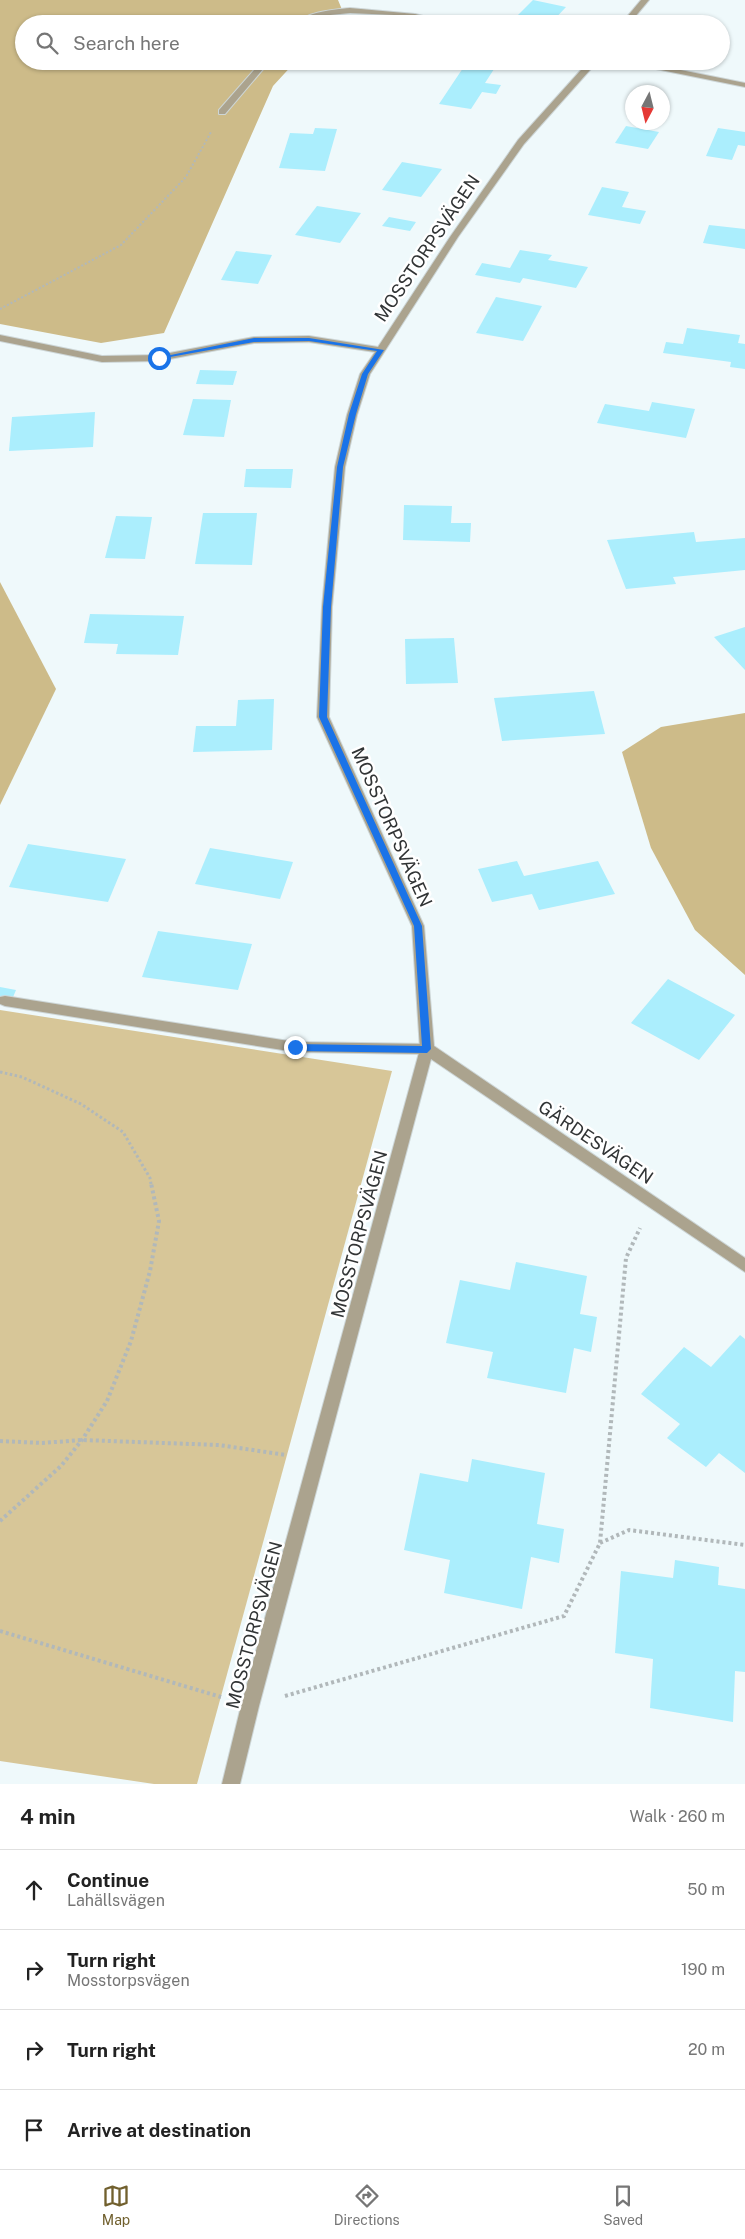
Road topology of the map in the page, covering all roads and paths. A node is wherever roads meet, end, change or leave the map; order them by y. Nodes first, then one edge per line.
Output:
1 (645, 0) edge
2 (309, 15) edge
3 (415, 15) edge
4 (632, 15) edge
5 (258, 70) edge
6 (586, 70) edge
7 (670, 70) edge
8 (745, 85) edge
9 (222, 112) joint
10 (0, 310) edge
11 (0, 338) edge
12 (381, 350) junction
13 (5, 1001) dead end
14 (427, 1049) junction
15 (0, 1072) edge
16 (651, 1202) junction
17 (745, 1266) edge
18 (82, 1440) junction
19 (0, 1441) edge
20 (316, 1459) junction
21 (0, 1521) edge
22 (600, 1543) junction
23 (745, 1544) edge
24 (0, 1631) edge
25 (250, 1706) junction
26 (231, 1784) edge

1 - 4 street
2 - 3 street
5 - 9 street
6 - 12 street, MOSSTORPSVÄGEN
7 - 8 street
9 - 10 path
11 - 12 street
12 - 14 street, MOSSTORPSVÄGEN
13 - 14 street
14 - 16 street, GÄRDESVÄGEN
14 - 20 street, MOSSTORPSVÄGEN
15 - 18 path
16 - 17 street, GÄRDESVÄGEN
16 - 22 path
18 - 19 path
18 - 20 path
18 - 21 path
20 - 25 street, MOSSTORPSVÄGEN
22 - 23 path
22 - 25 path
24 - 25 path
25 - 26 street, MOSSTORPSVÄGEN

